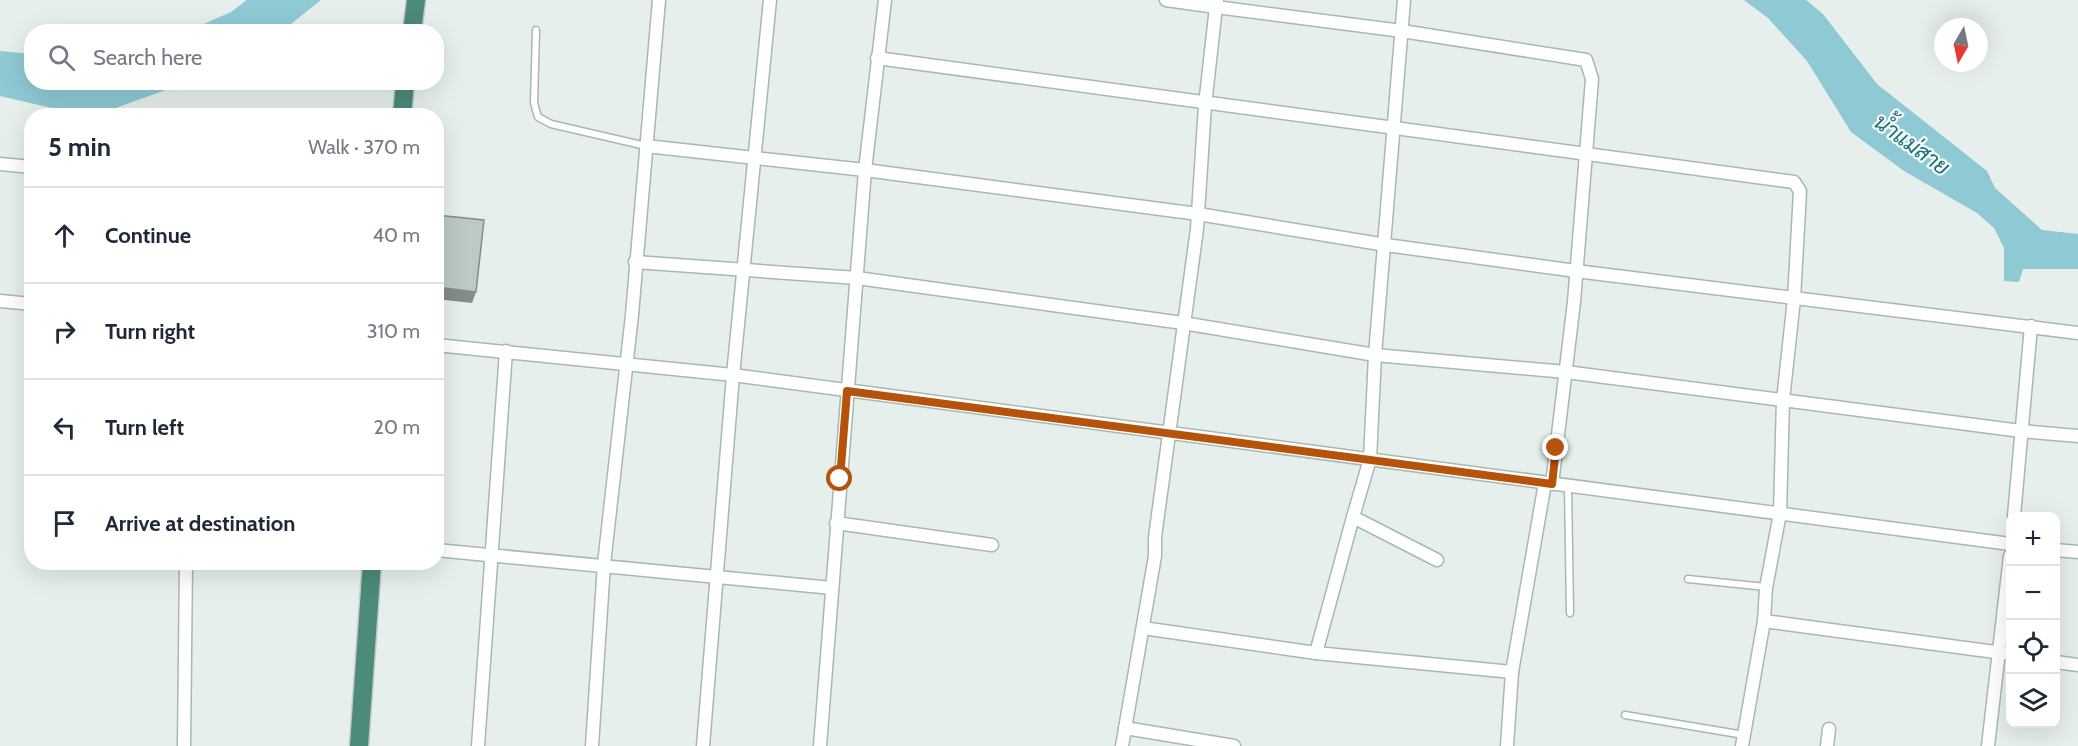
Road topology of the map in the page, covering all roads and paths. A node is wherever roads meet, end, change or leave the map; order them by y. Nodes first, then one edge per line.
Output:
1 (659, 0) edge
2 (770, 0) edge
3 (885, 0) edge
4 (1166, 0) edge
5 (1404, 0) edge
6 (416, 1) edge
7 (1216, 4) edge
8 (413, 24) edge
9 (536, 30) dead end
10 (1402, 31) junction
11 (877, 58) junction
12 (404, 90) edge
13 (1205, 105) junction
14 (403, 108) edge
15 (1396, 128) junction
16 (646, 146) junction
17 (1585, 153) junction
18 (756, 157) junction
19 (0, 164) edge
20 (24, 166) edge
21 (865, 170) junction
22 (1198, 214) junction
23 (1386, 245) junction
24 (635, 262) junction
25 (744, 268) junction
26 (1576, 271) junction
27 (857, 278) junction
28 (1794, 299) junction
29 (0, 301) edge
30 (24, 303) edge
31 (1184, 323) junction
32 (2031, 326) junction
33 (2078, 333) edge
34 (444, 346) edge
35 (506, 351) junction
36 (1375, 355) junction
37 (625, 362) junction
38 (1566, 372) junction
39 (733, 375) junction
40 (847, 391) junction
41 (1783, 400) junction
42 (2021, 431) junction
43 (1169, 433) junction
44 (2078, 436) edge
45 (1370, 459) junction
46 (1548, 483) junction
47 (1568, 486) junction
48 (2014, 512) edge
49 (1780, 513) junction
50 (1353, 517) junction
51 (836, 523) junction
52 (2006, 543) edge
53 (992, 545) dead end
54 (2060, 550) edge
55 (444, 551) edge
56 (2078, 552) edge
57 (492, 554) junction
58 (1437, 561) dead end
59 (604, 564) junction
60 (2009, 566) edge
61 (186, 570) edge
62 (371, 570) edge
63 (717, 576) junction
64 (1688, 579) dead end
65 (832, 588) junction
66 (1766, 588) junction
67 (1570, 613) dead end
68 (1764, 621) junction
69 (1143, 628) junction
70 (1316, 653) junction
71 (2005, 654) edge
72 (2060, 663) edge
73 (2078, 665) edge
74 (1512, 672) junction
75 (1625, 715) dead end
76 (1125, 728) junction
77 (1829, 729) dead end
78 (1743, 741) edge
79 (184, 746) edge
80 (359, 746) edge
81 (478, 746) edge
82 (592, 746) edge
83 (703, 746) edge
84 (820, 746) edge
85 (1122, 746) edge
86 (1234, 746) edge
87 (1508, 746) edge
88 (1827, 746) edge
89 (1988, 746) edge

1 - 16 street
2 - 18 street
3 - 11 street
4 - 7 street
5 - 10 street
6 - 8 highway
7 - 10 street
7 - 13 street
9 - 16 lane
10 - 15 street
10 - 17 street
11 - 13 street
11 - 21 street
12 - 14 highway
13 - 15 street
13 - 22 street
15 - 17 street
15 - 23 street
16 - 18 street
16 - 24 street
17 - 26 street
17 - 28 street
18 - 21 street
18 - 25 street
19 - 20 street
21 - 22 street
21 - 27 street
22 - 23 street
22 - 31 street
23 - 26 street
23 - 36 street
24 - 25 street
24 - 37 street
25 - 27 street
25 - 39 street
26 - 28 street
26 - 38 street
27 - 31 street
27 - 40 street
28 - 32 street
28 - 41 street
29 - 30 street
31 - 36 street
31 - 43 street
32 - 33 street
32 - 42 street
34 - 35 street
35 - 37 street
35 - 57 street
36 - 38 street
36 - 45 street
37 - 39 street
37 - 59 street
38 - 41 street
38 - 46 street
39 - 40 street
39 - 63 street
40 - 43 street
40 - 51 street
41 - 42 street
41 - 49 street
42 - 44 street
42 - 48 street
43 - 45 street
43 - 69 street
45 - 46 street
45 - 50 street
46 - 47 street
46 - 74 street
47 - 49 street
47 - 67 lane
49 - 52 street
49 - 66 street
50 - 58 street
50 - 70 street
51 - 53 street
51 - 65 street
54 - 56 street
55 - 57 street
57 - 59 street
57 - 81 street
59 - 63 street
59 - 82 street
60 - 71 street
61 - 79 street
62 - 80 highway
63 - 65 street
63 - 83 street
64 - 66 lane
65 - 84 street
66 - 68 street
68 - 71 street
68 - 78 street
69 - 70 street
69 - 76 street
70 - 74 street
71 - 89 street
72 - 73 street
74 - 87 street
75 - 78 lane
76 - 85 street
76 - 86 street
77 - 88 street

